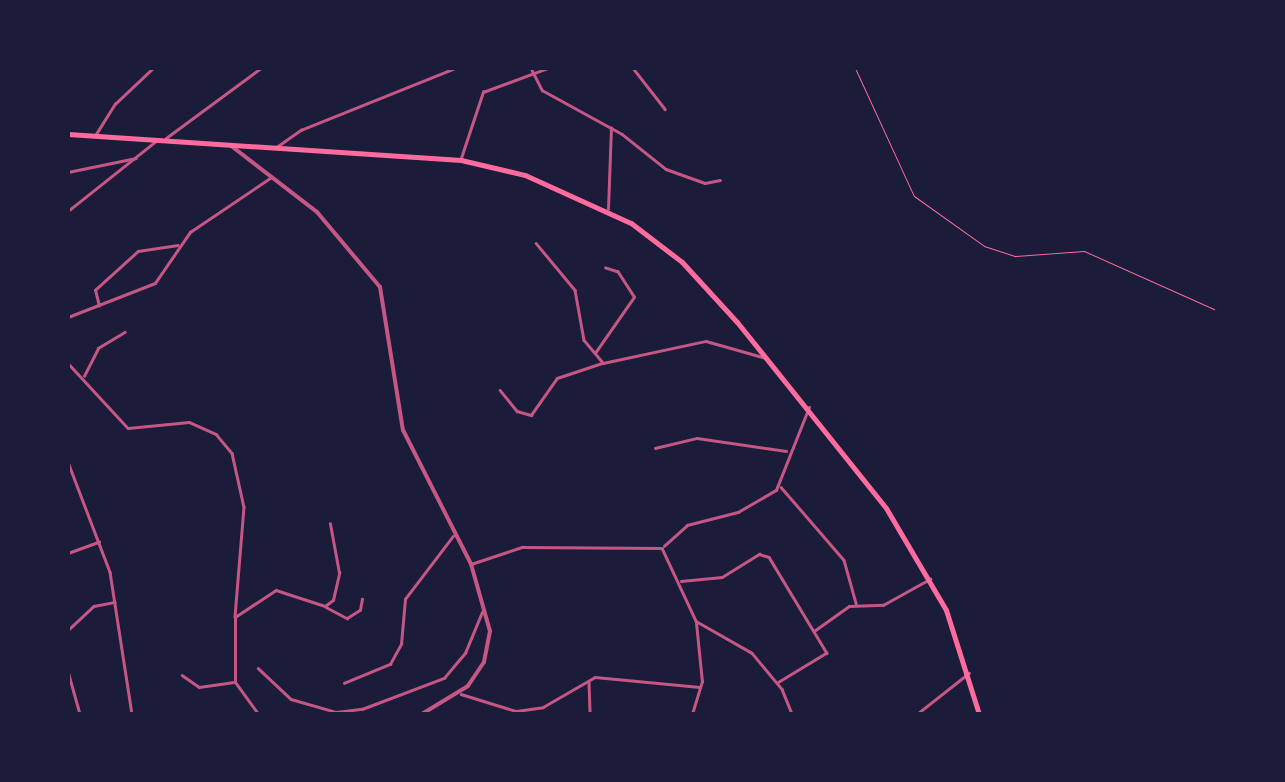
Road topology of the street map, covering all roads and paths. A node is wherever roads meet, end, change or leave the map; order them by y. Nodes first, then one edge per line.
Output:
1 (154, 68) edge
2 (261, 68) edge
3 (455, 68) edge
4 (548, 68) edge
5 (633, 68) edge
6 (855, 68) edge
7 (532, 70) edge
8 (665, 109) dead end
9 (612, 128) junction
10 (68, 134) edge
11 (95, 136) junction
12 (160, 140) junction
13 (230, 144) junction
14 (275, 148) junction
15 (138, 158) junction
16 (461, 160) junction
17 (68, 172) edge
18 (270, 178) junction
19 (720, 180) dead end
20 (608, 210) junction
21 (68, 211) edge
22 (536, 244) dead end
23 (178, 245) junction
24 (606, 268) dead end
25 (100, 307) junction
26 (1218, 310) edge
27 (68, 316) edge
28 (125, 332) dead end
29 (594, 354) junction
30 (768, 358) junction
31 (68, 363) edge
32 (603, 363) junction
33 (84, 377) junction
34 (500, 390) dead end
35 (809, 408) junction
36 (654, 448) dead end
37 (788, 451) junction
38 (68, 462) edge
39 (780, 486) junction
40 (330, 524) dead end
41 (453, 536) junction
42 (101, 542) junction
43 (662, 548) junction
44 (68, 553) edge
45 (471, 564) junction
46 (930, 578) junction
47 (681, 581) junction
48 (362, 599) dead end
49 (485, 601) junction
50 (115, 602) junction
51 (856, 604) junction
52 (325, 606) junction
53 (235, 617) junction
54 (696, 621) junction
55 (68, 630) edge
56 (814, 632) junction
57 (258, 668) dead end
58 (68, 671) edge
59 (969, 673) junction
60 (182, 675) dead end
61 (588, 680) junction
62 (235, 682) junction
63 (344, 683) dead end
64 (777, 683) junction
65 (700, 688) junction
66 (462, 694) junction
67 (80, 714) edge
68 (132, 714) edge
69 (258, 714) edge
70 (422, 714) edge
71 (590, 714) edge
72 (692, 714) edge
73 (792, 714) edge
74 (917, 714) edge
75 (979, 714) edge

1 - 11 street
2 - 12 street
3 - 14 street
4 - 7 street
5 - 8 street
6 - 26 path
7 - 9 street
7 - 16 street
9 - 19 street
9 - 20 street
10 - 11 highway
11 - 12 highway
12 - 13 highway
12 - 15 street
13 - 14 highway
13 - 18 street
14 - 16 highway
15 - 17 street
15 - 21 street
16 - 20 highway
18 - 23 street
18 - 41 street
20 - 30 highway
22 - 29 street
23 - 25 street
23 - 25 street
24 - 29 street
25 - 27 street
28 - 33 street
29 - 32 street
30 - 32 street
30 - 35 highway
31 - 33 street
32 - 34 street
33 - 53 street
35 - 37 street
35 - 46 highway
36 - 37 street
37 - 39 street
38 - 42 street
39 - 43 street
39 - 51 street
40 - 52 street
41 - 45 street
41 - 63 street
42 - 44 street
42 - 50 street
43 - 45 street
43 - 47 street
45 - 49 street
46 - 51 street
46 - 59 highway
47 - 54 street
47 - 56 street
48 - 52 street
49 - 57 street
49 - 66 street
50 - 55 street
50 - 68 street
51 - 56 street
52 - 53 street
53 - 62 street
54 - 64 street
54 - 65 street
56 - 64 street
58 - 67 street
59 - 74 street
59 - 75 highway
60 - 62 street
61 - 65 street
61 - 66 street
61 - 71 street
62 - 69 street
64 - 73 street
65 - 72 street
66 - 70 street

